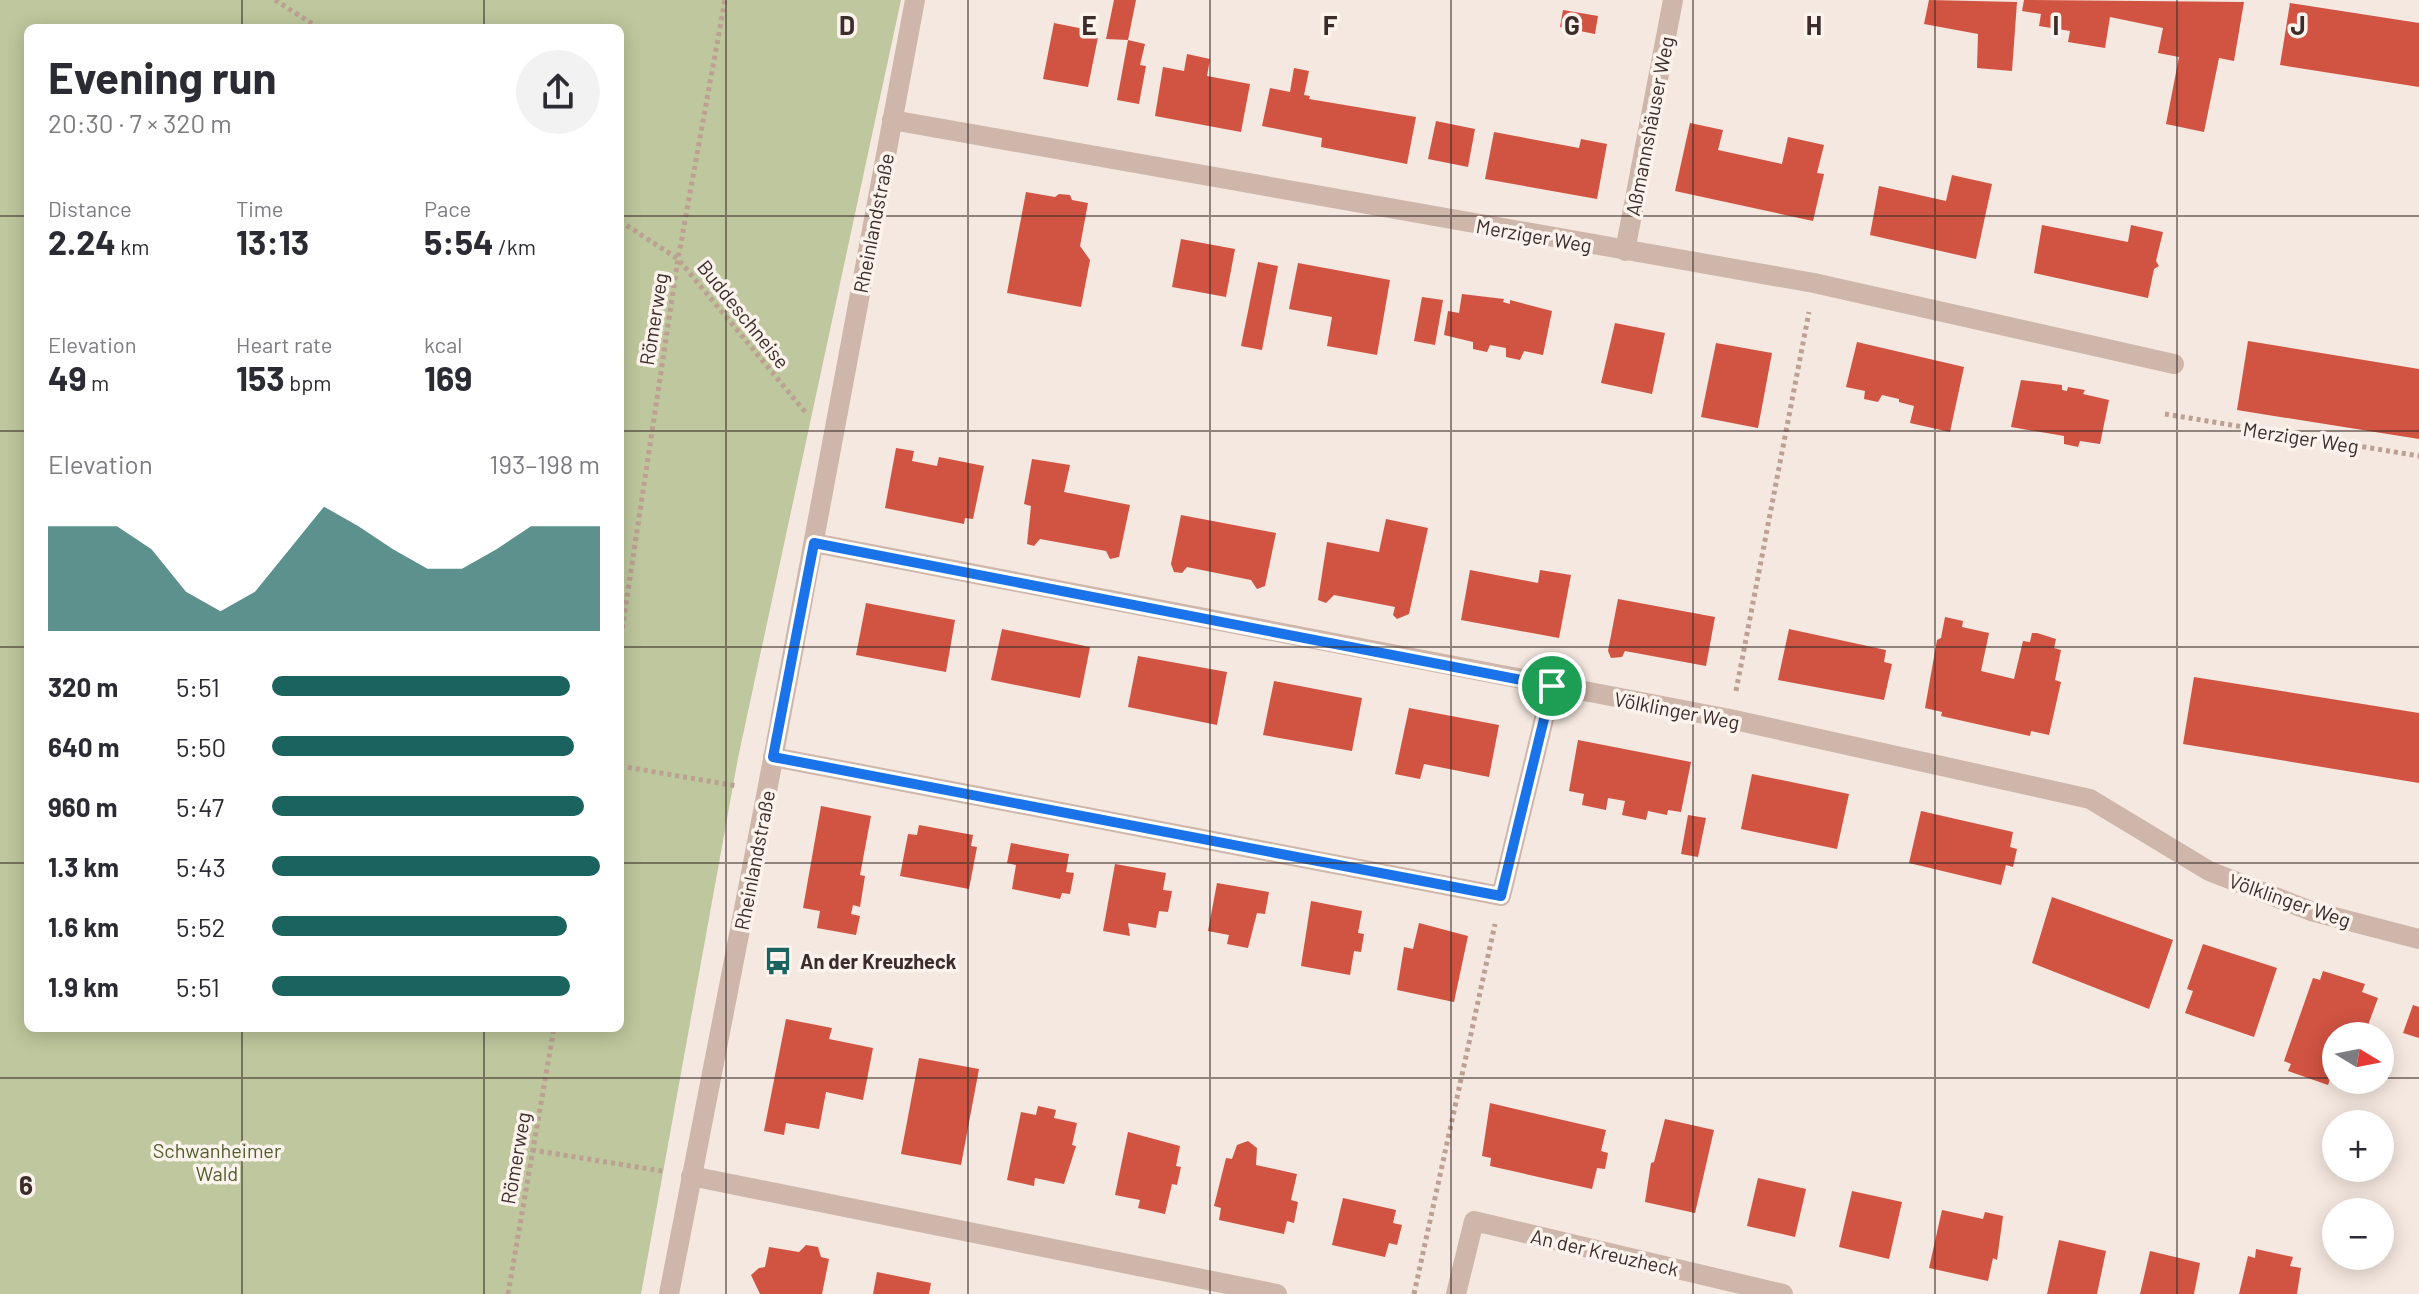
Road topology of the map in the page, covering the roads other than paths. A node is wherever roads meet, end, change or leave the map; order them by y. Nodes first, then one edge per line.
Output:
1 (915, 0) edge
2 (1673, 0) edge
3 (892, 120) junction
4 (1625, 251) junction
5 (2174, 364) dead end
6 (814, 543) junction
7 (1552, 686) junction
8 (773, 757) junction
9 (2419, 939) edge
10 (691, 1176) junction
11 (669, 1294) edge
12 (1277, 1294) edge
13 (1456, 1294) edge
14 (1783, 1294) edge

1 - 3 street, Rheinlandstraße
2 - 4 street, Aßmannshäuser Weg
3 - 4 street, Merziger Weg
3 - 6 street, Rheinlandstraße
4 - 5 street, Merziger Weg
6 - 7 street, Völklinger Weg
6 - 8 street, Rheinlandstraße
7 - 8 street
7 - 9 street, Völklinger Weg
8 - 10 street, Rheinlandstraße
10 - 11 street, Rheinlandstraße
10 - 12 street
13 - 14 street, An der Kreuzheck

